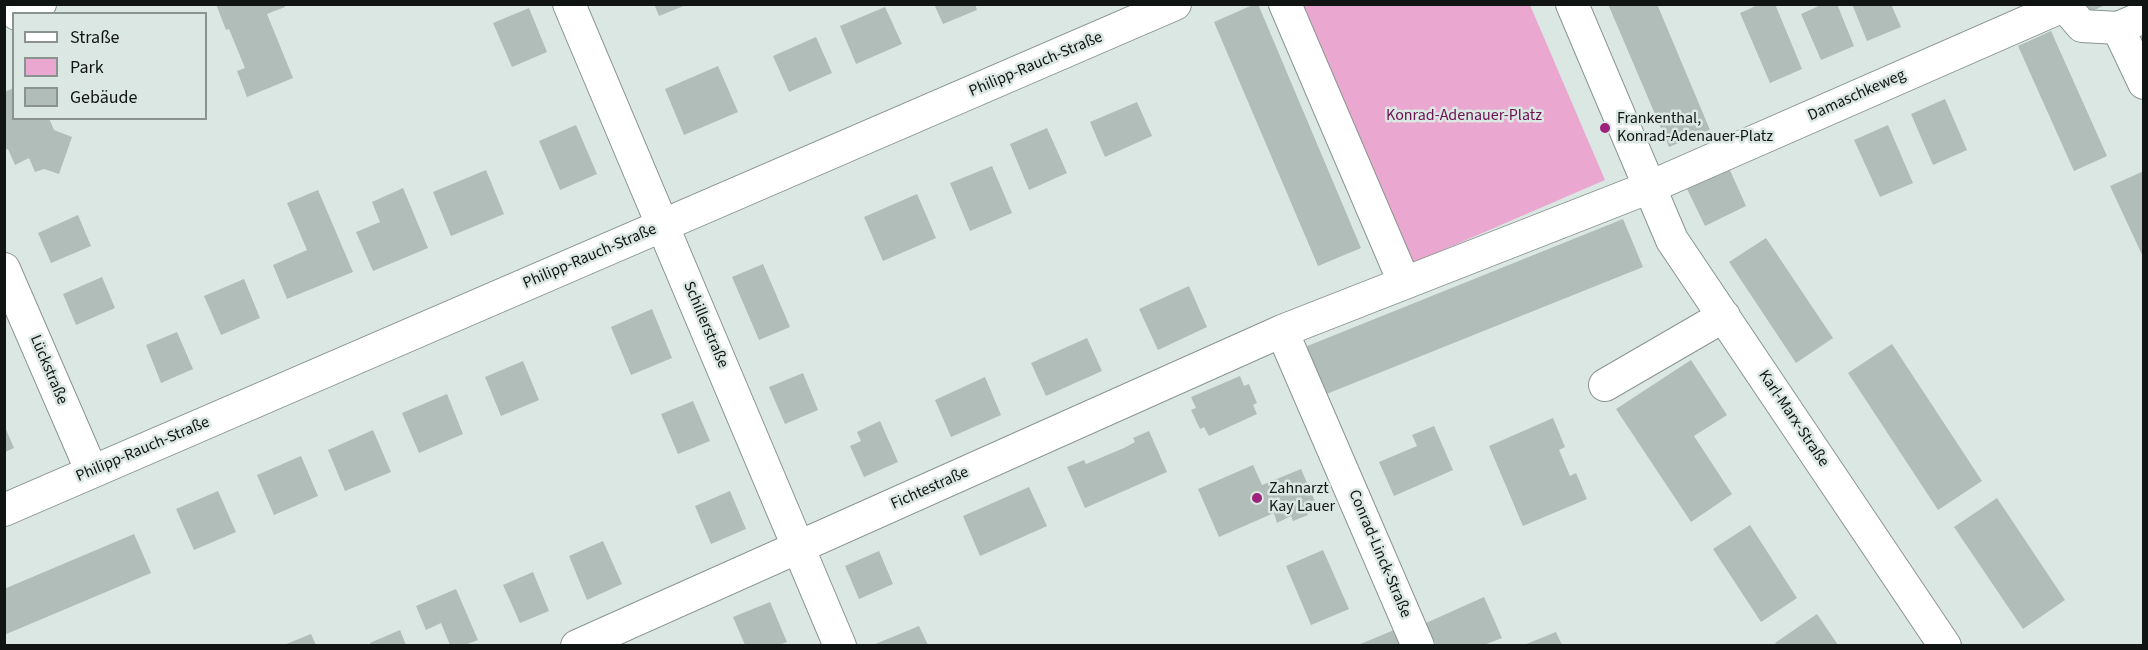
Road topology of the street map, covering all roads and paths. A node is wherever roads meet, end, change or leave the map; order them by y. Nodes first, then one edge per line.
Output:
1 (40, 4) edge
2 (569, 4) edge
3 (1175, 4) edge
4 (1285, 4) edge
5 (1572, 4) edge
6 (2063, 5) edge
7 (20, 12) edge
8 (2131, 22) edge
9 (2144, 83) edge
10 (1650, 187) junction
11 (663, 226) junction
12 (4, 269) edge
13 (1404, 282) junction
14 (1724, 316) junction
15 (1282, 331) junction
16 (1605, 385) dead end
17 (92, 472) junction
18 (4, 510) edge
19 (799, 547) junction
20 (577, 645) edge
21 (840, 645) edge
22 (1418, 645) edge
23 (1945, 645) edge

1 - 7 street
2 - 11 street, Schillerstraße
3 - 11 street, Philipp-Rauch-Straße
4 - 13 street
5 - 10 street
6 - 8 street
6 - 10 street, Damaschkeweg
8 - 9 street
10 - 13 street
10 - 14 street, Karl-Marx-Straße
11 - 17 street, Philipp-Rauch-Straße
11 - 19 street, Schillerstraße
12 - 17 street, Lückstraße
13 - 15 street
14 - 16 street
14 - 23 street, Karl-Marx-Straße
15 - 19 street, Fichtestraße
15 - 22 street, Conrad-Linck-Straße
17 - 18 street, Philipp-Rauch-Straße
19 - 20 street, Fichtestraße
19 - 21 street, Schillerstraße

